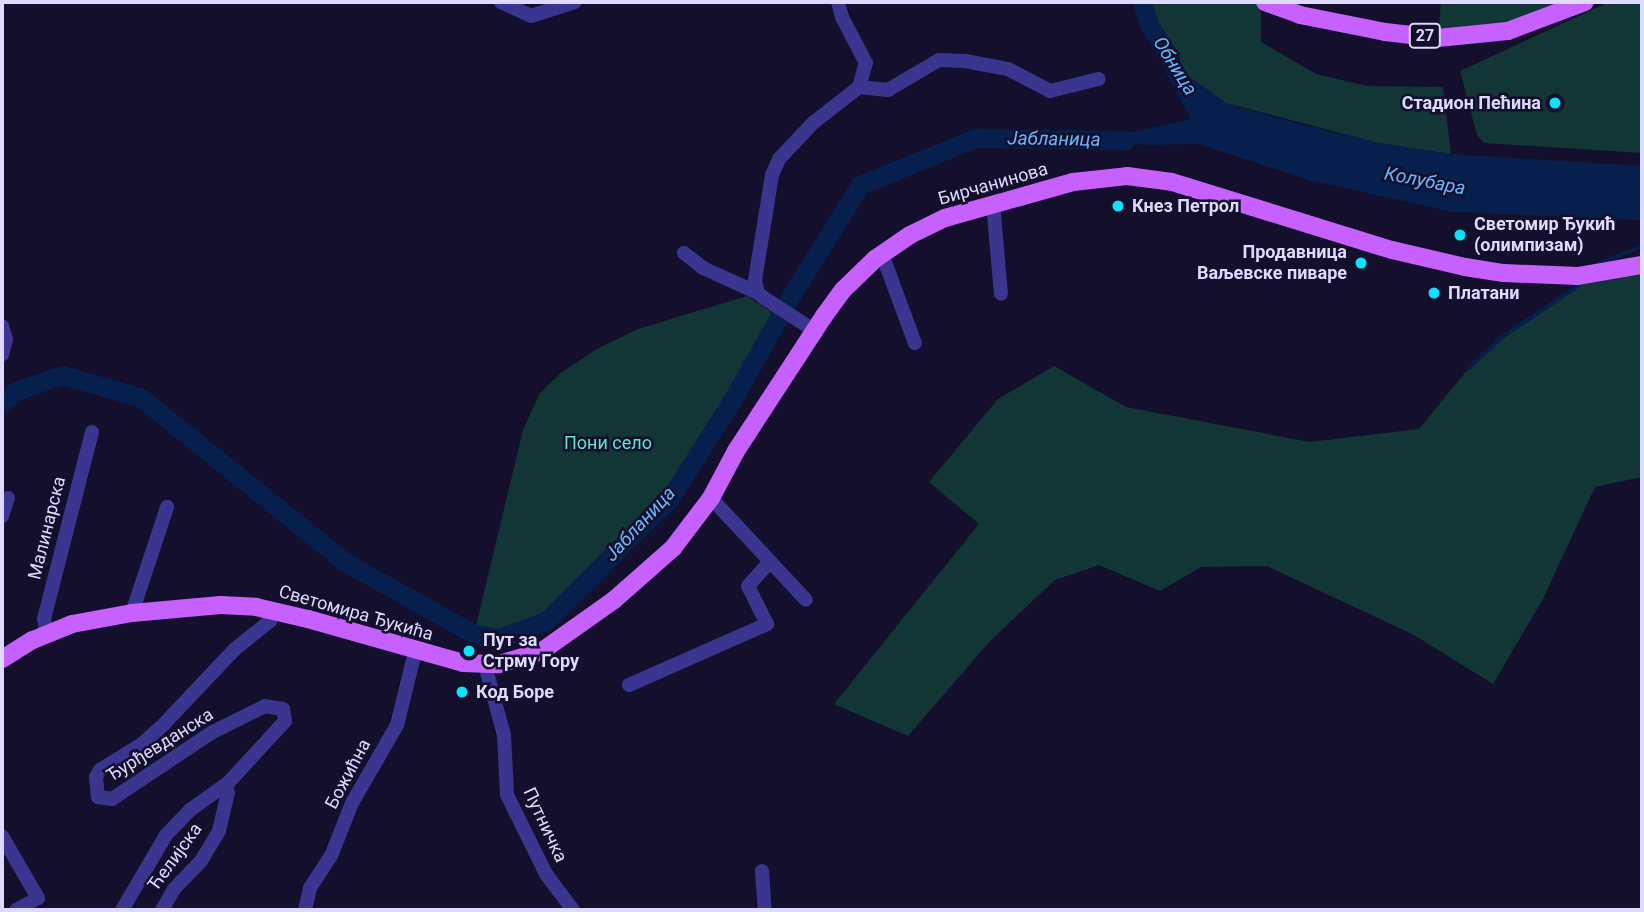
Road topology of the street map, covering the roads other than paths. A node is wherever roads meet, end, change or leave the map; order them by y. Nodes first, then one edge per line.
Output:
1 (501, 2) edge
2 (575, 2) edge
3 (838, 2) edge
4 (1265, 2) edge
5 (1586, 2) edge
6 (1099, 79) dead end
7 (859, 87) junction
8 (993, 202) junction
9 (684, 253) dead end
10 (881, 254) junction
11 (1642, 265) edge
12 (759, 290) junction
13 (1001, 295) dead end
14 (2, 326) edge
15 (815, 331) junction
16 (915, 343) dead end
17 (2, 355) edge
18 (92, 432) dead end
19 (8, 498) dead end
20 (711, 498) junction
21 (167, 507) dead end
22 (2, 516) edge
23 (769, 563) junction
24 (806, 600) dead end
25 (272, 610) junction
26 (132, 613) junction
27 (47, 634) junction
28 (415, 652) junction
29 (2, 659) edge
30 (492, 665) junction
31 (629, 685) dead end
32 (224, 787) junction
33 (2, 836) edge
34 (762, 871) dead end
35 (16, 910) edge
36 (122, 910) edge
37 (162, 910) edge
38 (305, 910) edge
39 (573, 910) edge
40 (765, 910) edge

1 - 2 street
3 - 7 street
4 - 5 main road, 27
6 - 7 street
7 - 12 street
8 - 10 main road, Бирчанинова
8 - 11 main road, Бирчанинова
8 - 13 street
9 - 12 street
10 - 15 main road, Бирчанинова
10 - 16 street
12 - 15 street
14 - 17 street
15 - 20 main road, Бирчанинова
18 - 27 street, Малинарска
19 - 22 street
20 - 23 street
20 - 30 main road, Бирчанинова
21 - 26 street
23 - 24 street
23 - 31 street
25 - 26 main road, Светомира Ђукића
25 - 28 main road, Светомира Ђукића
25 - 32 street, Ђурђевданска
26 - 27 main road, Светомира Ђукића
27 - 29 main road, Светомира Ђукића
28 - 30 main road, Светомира Ђукића
28 - 38 street, Божићна
30 - 39 street, Путничка
32 - 36 street, Ђурђевданска
32 - 37 street, Ћелијска
33 - 35 street
34 - 40 street

